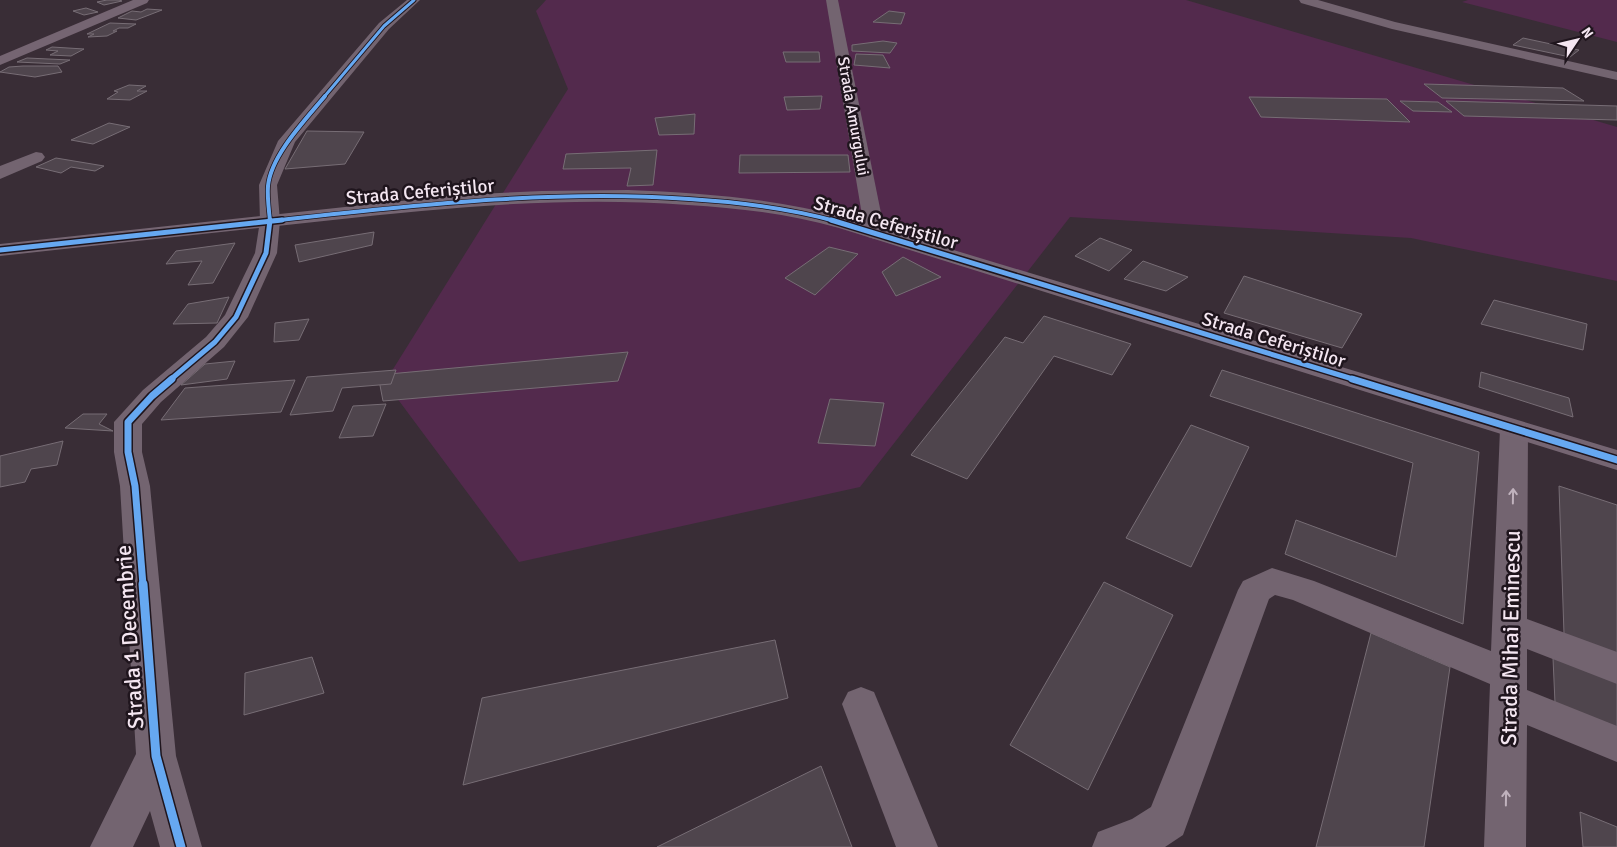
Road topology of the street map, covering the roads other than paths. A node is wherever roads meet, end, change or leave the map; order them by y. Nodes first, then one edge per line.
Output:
1 (143, 0) edge
2 (414, 0) edge
3 (832, 0) edge
4 (1305, 0) edge
5 (0, 61) edge
6 (1617, 76) edge
7 (36, 157) dead end
8 (0, 173) edge
9 (270, 221) junction
10 (875, 233) junction
11 (0, 250) edge
12 (1514, 429) junction
13 (1617, 460) edge
14 (1510, 627) junction
15 (1617, 668) edge
16 (1508, 687) junction
17 (861, 704) dead end
18 (1617, 744) edge
19 (156, 756) junction
20 (111, 847) edge
21 (181, 847) edge
22 (917, 847) edge
23 (1112, 847) edge
24 (1505, 847) edge

1 - 5 street
2 - 9 street
3 - 10 street, Strada Amurgului
4 - 6 street
7 - 8 street
9 - 10 street, Strada Ceferiștilor
9 - 11 street, Strada Ceferiștilor
9 - 19 street, Strada 1 Decembrie
10 - 12 street, Strada Ceferiștilor
12 - 13 street, Strada Ceferiștilor
14 -> 12 street, Strada Mihai Eminescu
14 - 15 street
14 - 16 street, Strada Mihai Eminescu
16 - 18 street
16 - 23 street
24 -> 16 street, Strada Mihai Eminescu
17 - 22 street
19 - 20 street
19 - 21 street, Strada 1 Decembrie

